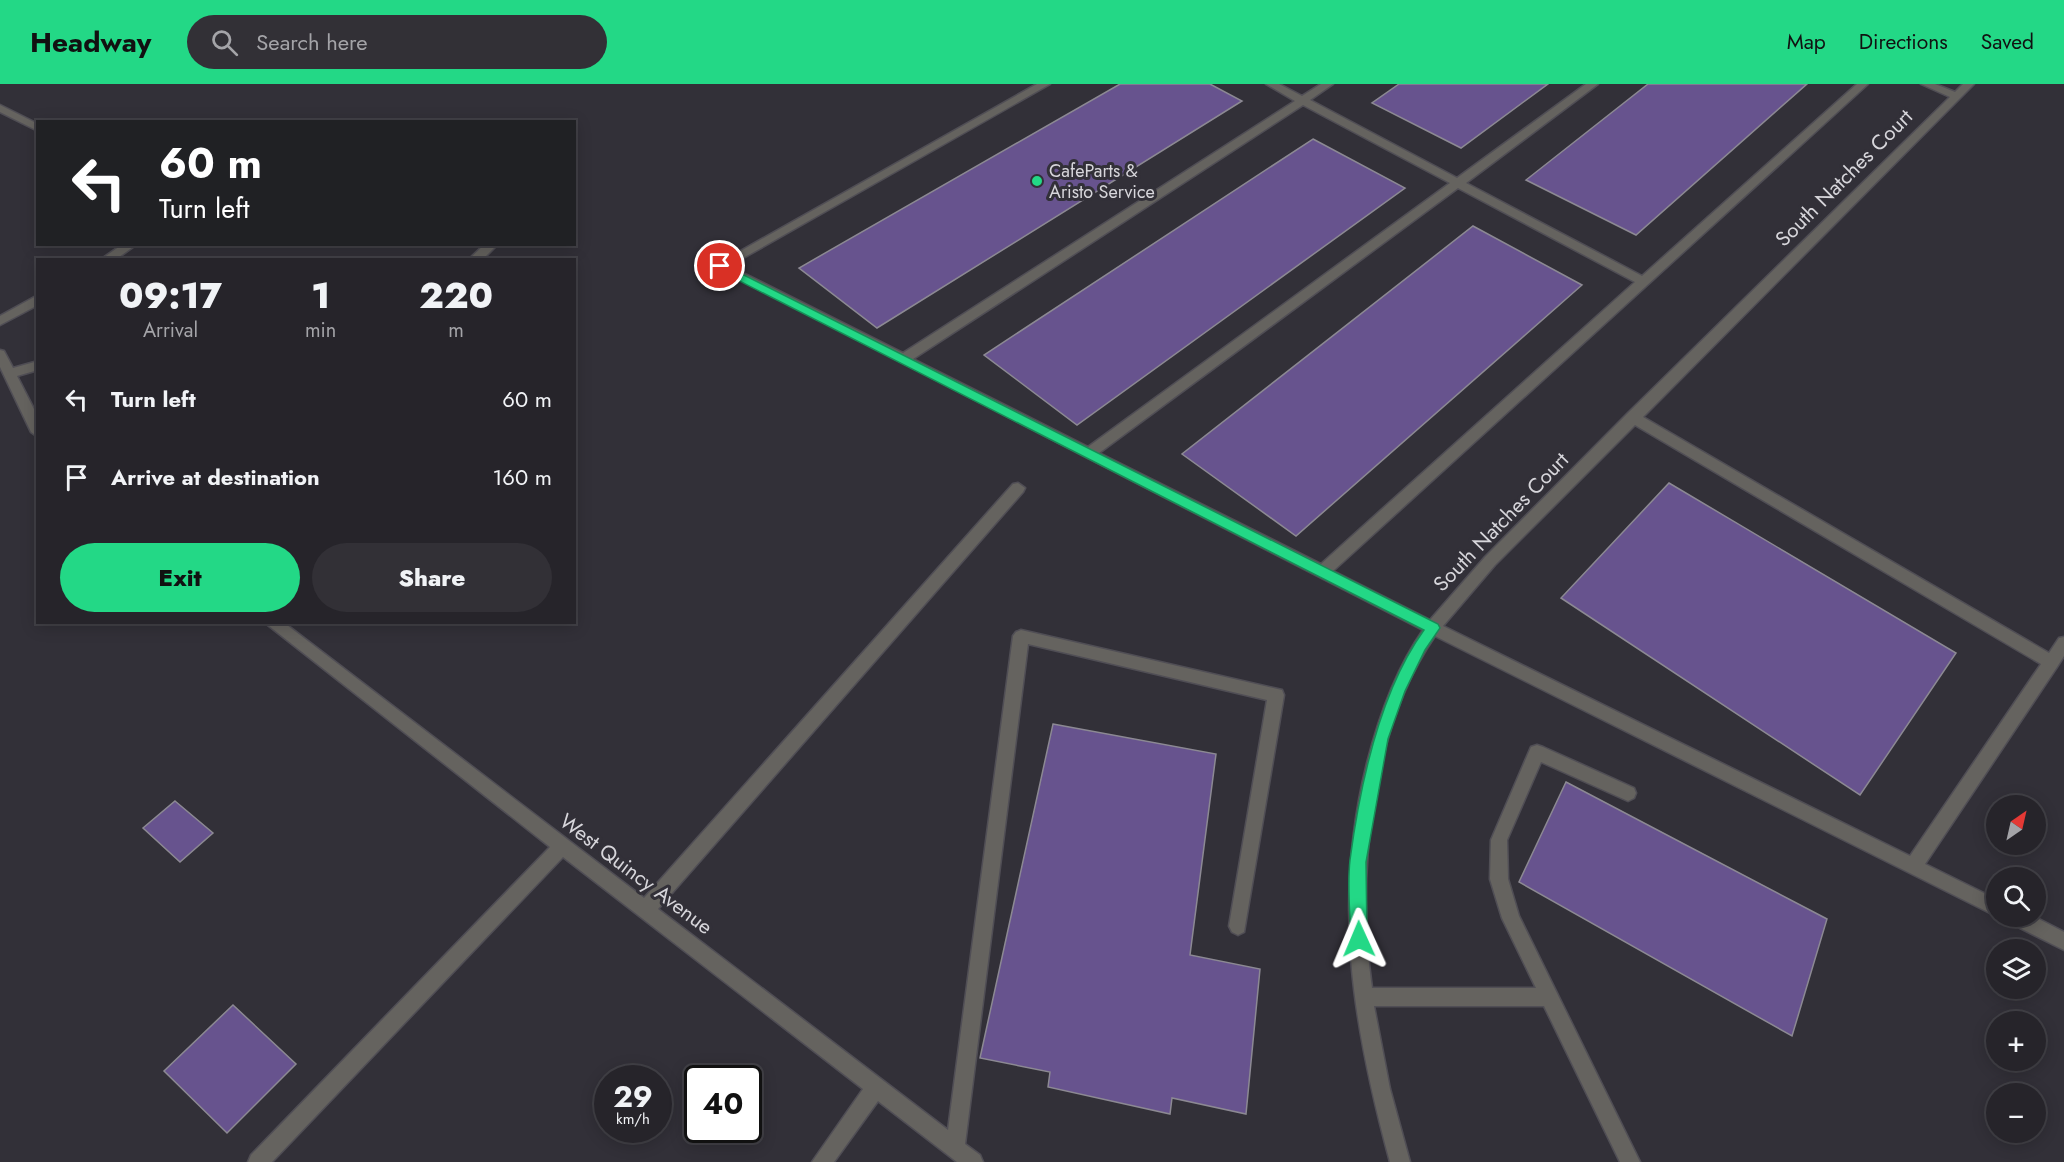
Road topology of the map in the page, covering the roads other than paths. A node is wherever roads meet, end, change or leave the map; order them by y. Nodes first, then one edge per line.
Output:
1 (1045, 84) edge
2 (1271, 84) edge
3 (1328, 84) edge
4 (1593, 84) edge
5 (1863, 84) edge
6 (1926, 84) edge
7 (1969, 84) edge
8 (1956, 96) junction
9 (1302, 101) junction
10 (0, 108) edge
11 (36, 127) edge
12 (1458, 183) junction
13 (129, 246) edge
14 (491, 246) edge
15 (109, 258) edge
16 (476, 258) edge
17 (1644, 282) junction
18 (36, 300) edge
19 (0, 321) edge
20 (0, 354) edge
21 (903, 359) junction
22 (36, 367) edge
23 (10, 374) junction
24 (1632, 417) junction
25 (36, 428) edge
26 (1089, 453) junction
27 (1017, 488) dead end
28 (1322, 572) junction
29 (274, 624) edge
30 (1433, 628) junction
31 (2064, 643) edge
32 (2052, 662) junction
33 (1628, 793) dead end
34 (562, 846) junction
35 (1913, 866) junction
36 (1986, 903) edge
37 (645, 910) junction
38 (1238, 926) dead end
39 (2036, 927) edge
40 (2064, 941) edge
41 (1365, 997) junction
42 (1550, 997) junction
43 (876, 1087) junction
44 (955, 1148) junction
45 (258, 1162) edge
46 (822, 1162) edge
47 (974, 1162) edge
48 (1400, 1162) edge
49 (1630, 1162) edge

1 - 21 street
2 - 9 street
3 - 9 street
4 - 12 street
5 - 17 street
6 - 8 street
7 - 8 street, South Natches Court
8 - 24 street, South Natches Court
9 - 12 street
9 - 21 street
10 - 11 street
12 - 17 street
12 - 26 street
13 - 15 street
14 - 16 street
17 - 28 street
18 - 19 street
20 - 23 street
21 - 26 street
22 - 23 street
23 - 25 street
24 - 30 street, South Natches Court
24 - 32 street
26 - 28 street
27 - 37 street
28 - 30 street
29 - 34 street, West Quincy Avenue
30 - 35 street
30 - 41 street, South Natches Court
31 - 32 street
32 - 35 street
33 - 42 street
34 - 37 street, West Quincy Avenue
34 - 45 street
35 - 36 street
37 - 43 street, West Quincy Avenue
38 - 44 street
39 - 40 street
41 - 42 street
41 - 48 street, South Natches Court
42 - 49 street
43 - 44 street, West Quincy Avenue
43 - 46 street
44 - 47 street, West Quincy Avenue

